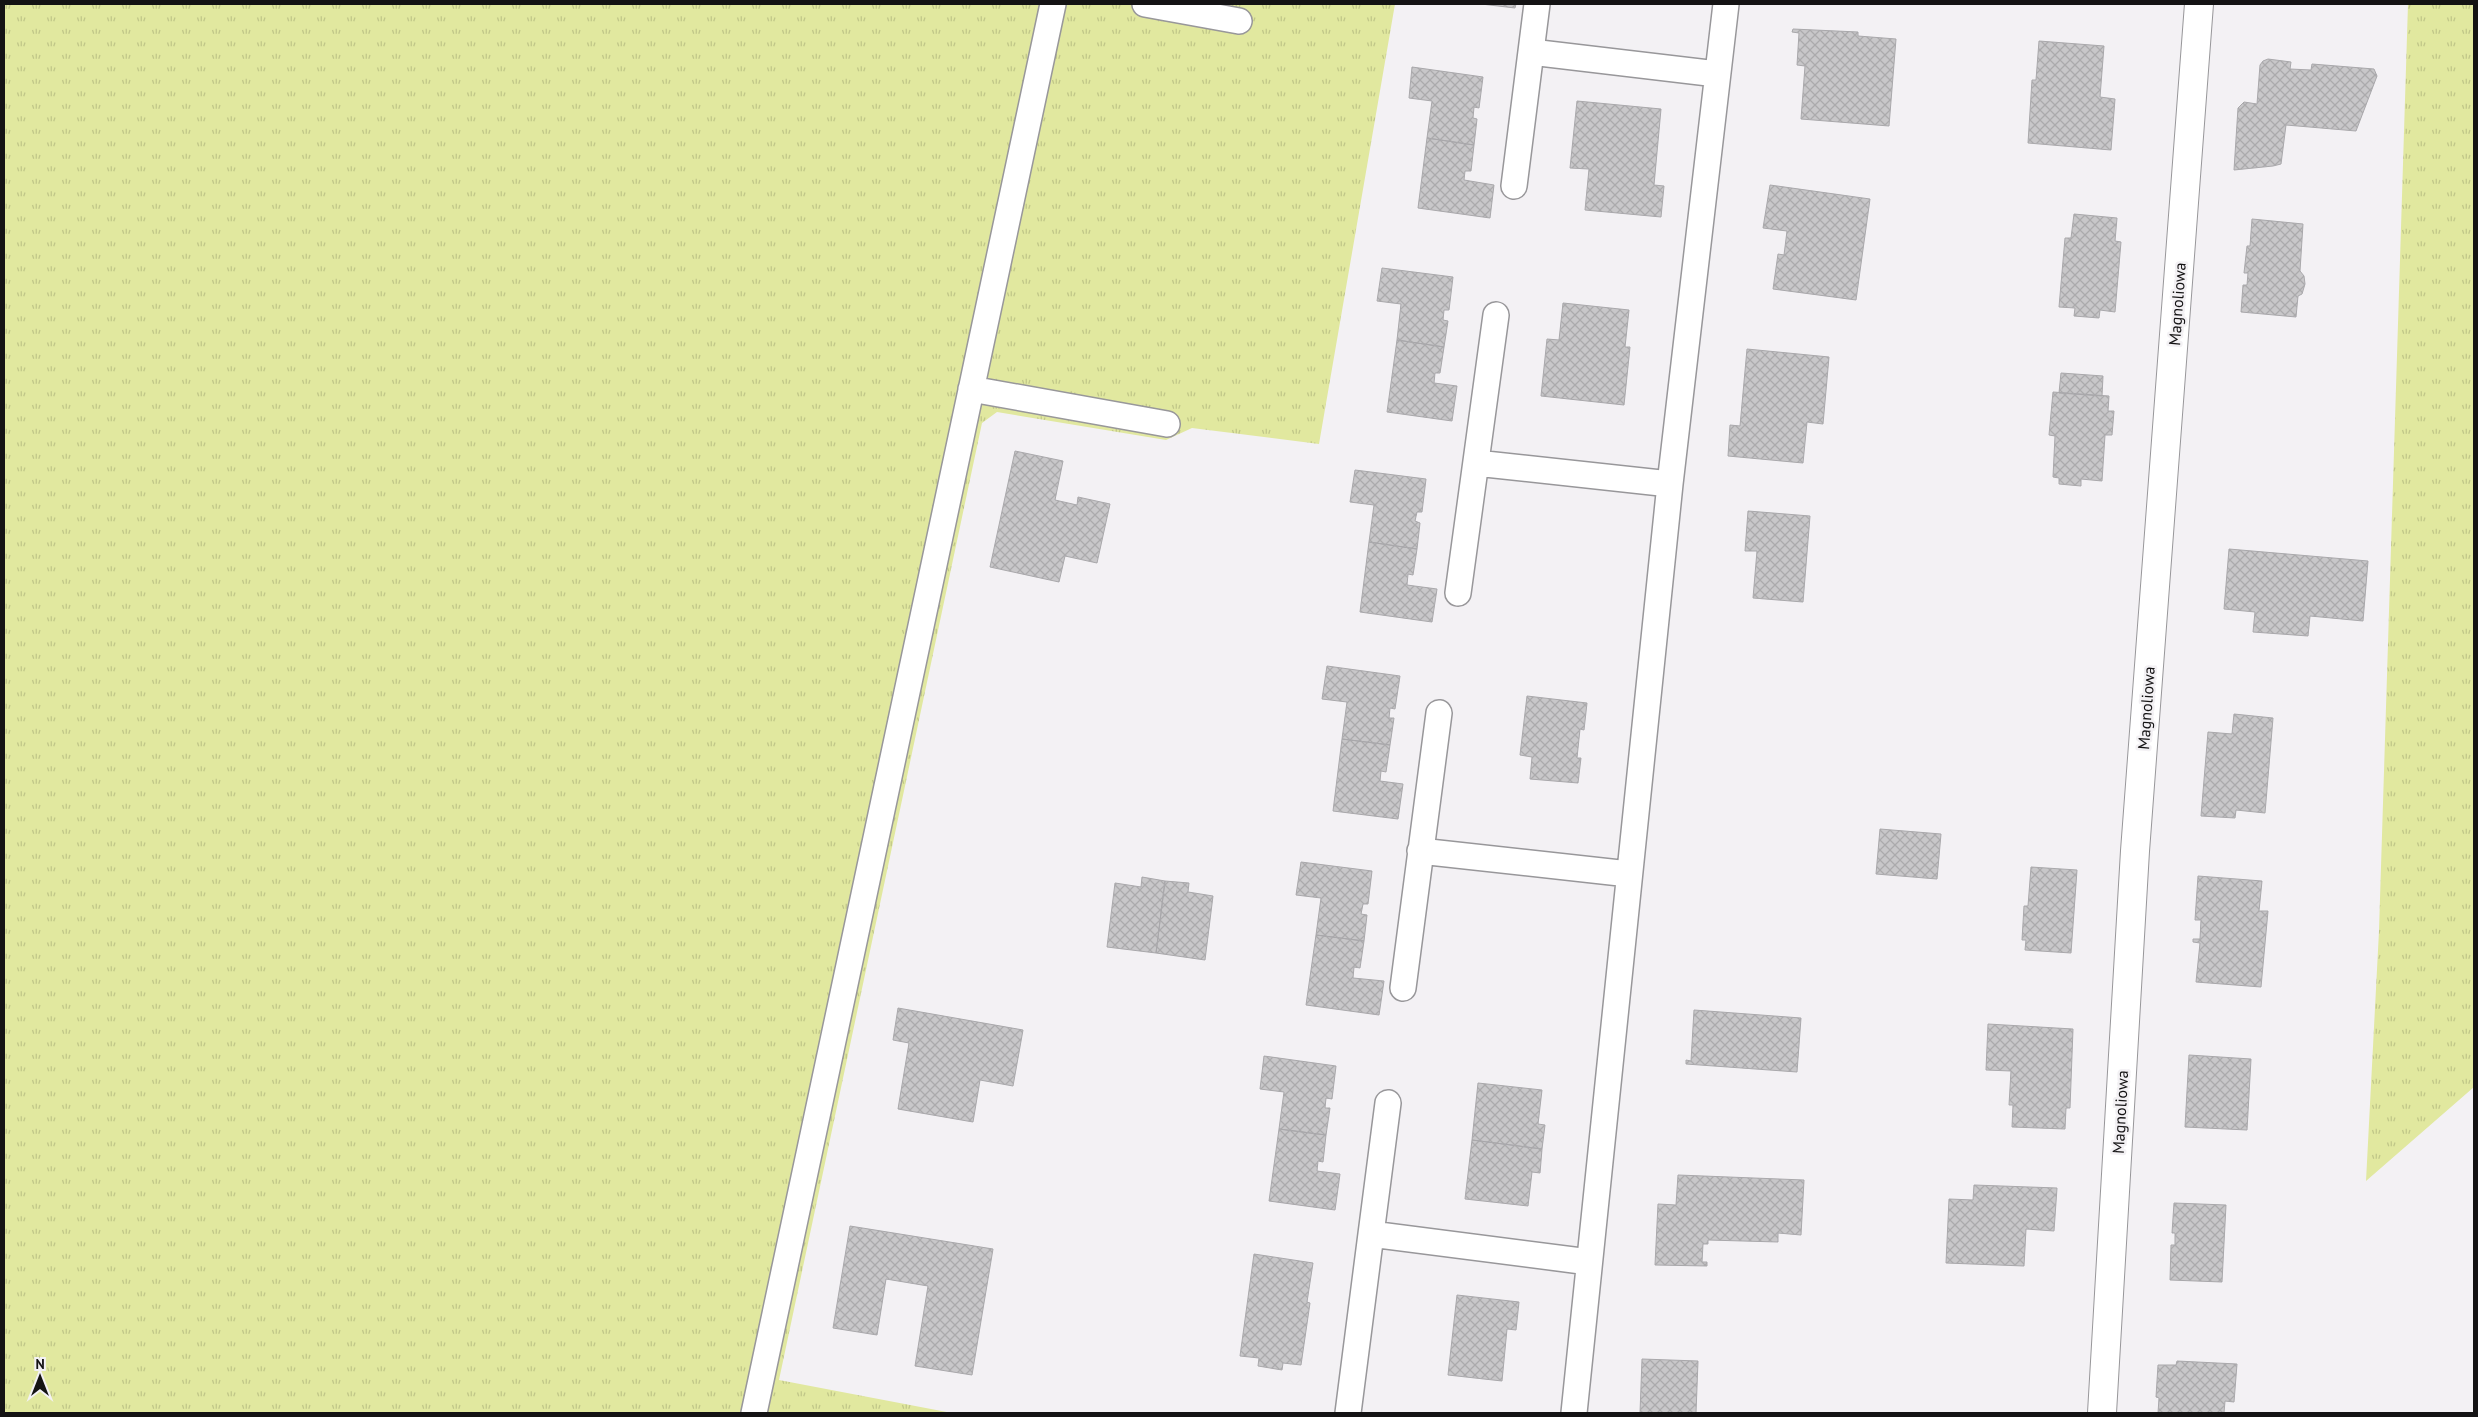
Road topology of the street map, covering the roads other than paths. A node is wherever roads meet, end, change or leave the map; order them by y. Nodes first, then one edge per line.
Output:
1 (1054, 4) edge
2 (1145, 4) edge
3 (1537, 4) edge
4 (1726, 4) edge
5 (2200, 4) edge
6 (1239, 21) dead end
7 (1531, 52) junction
8 (1717, 74) junction
9 (1514, 186) dead end
10 (1496, 315) dead end
11 (971, 389) junction
12 (1167, 424) dead end
13 (1476, 463) junction
14 (1670, 484) junction
15 (1458, 593) dead end
16 (1439, 713) dead end
17 (1420, 851) junction
18 (1628, 874) junction
19 (1403, 988) dead end
20 (1388, 1104) dead end
21 (1371, 1234) junction
22 (1589, 1262) junction
23 (754, 1413) edge
24 (1348, 1413) edge
25 (1574, 1413) edge
26 (2102, 1413) edge

1 - 11 lane
2 - 6 lane
3 - 7 lane
4 - 8 lane
5 - 26 street, Magnoliowa
7 - 8 lane
7 - 9 lane
8 - 14 lane
10 - 13 lane
11 - 12 lane
11 - 23 lane
13 - 14 lane
13 - 15 lane
14 - 18 lane
16 - 17 lane
17 - 18 lane
17 - 19 lane
18 - 22 lane
20 - 21 lane
21 - 22 lane
21 - 24 lane
22 - 25 lane

